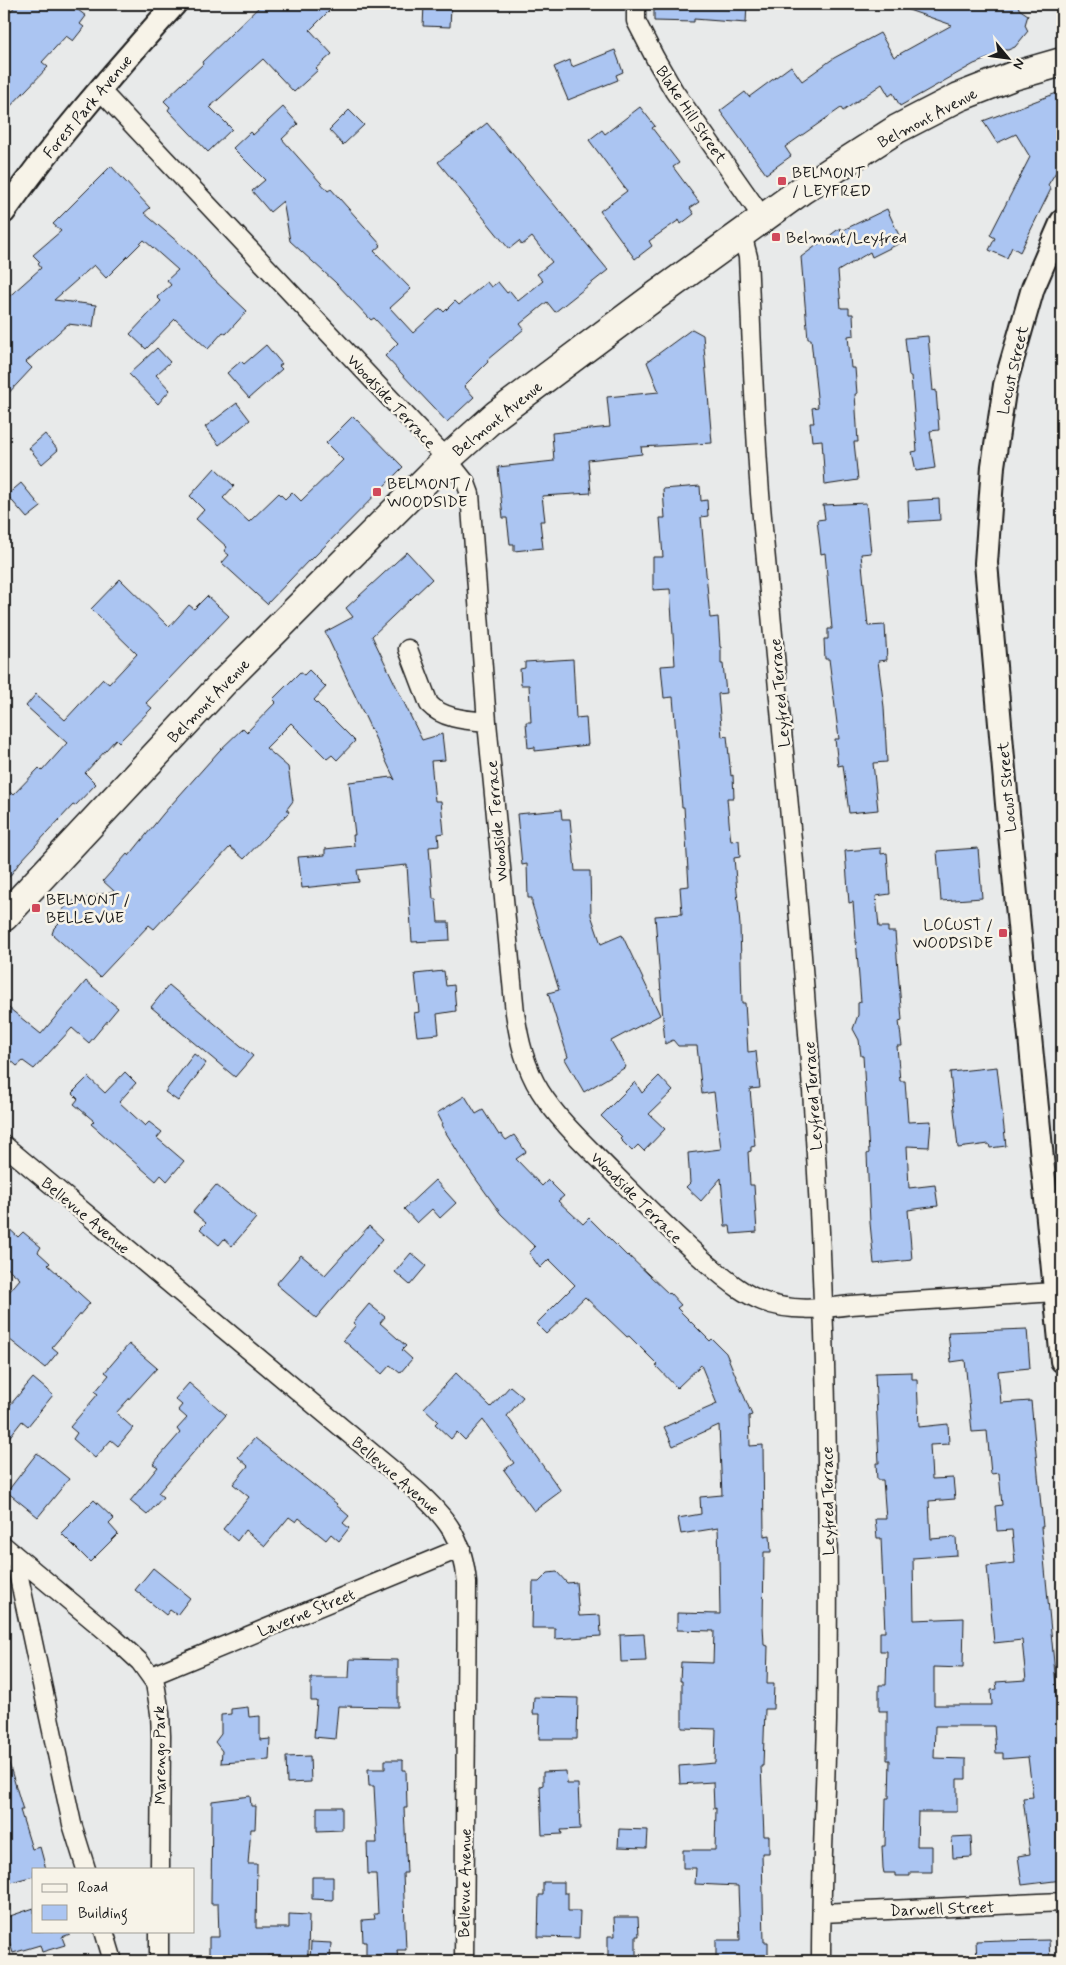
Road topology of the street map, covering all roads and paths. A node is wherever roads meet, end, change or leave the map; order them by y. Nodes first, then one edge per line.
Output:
1 (175, 4) edge
2 (636, 4) edge
3 (1062, 62) edge
4 (99, 89) junction
5 (4, 212) edge
6 (763, 218) junction
7 (1062, 221) edge
8 (742, 234) junction
9 (447, 459) junction
10 (408, 649) dead end
11 (487, 722) junction
12 (4, 916) edge
13 (4, 1145) edge
14 (1056, 1292) junction
15 (823, 1309) junction
16 (1062, 1361) edge
17 (461, 1548) junction
18 (9, 1550) edge
19 (151, 1676) junction
20 (86, 1868) edge
21 (160, 1868) edge
22 (1062, 1902) edge
23 (822, 1913) junction
24 (104, 1932) edge
25 (159, 1932) edge
26 (113, 1961) edge
27 (159, 1961) edge
28 (464, 1961) edge
29 (821, 1961) edge

1 - 4 street, Forest Park Avenue
2 - 6 street, Blake Hill Street
3 - 6 main road, Belmont Avenue
4 - 5 street, Forest Park Avenue
4 - 9 street, Woodside Terrace
6 - 8 main road, Belmont Avenue
7 - 14 street, Locust Street
8 - 9 main road, Belmont Avenue
8 - 15 street, Leyfred Terrace
9 - 11 street, Woodside Terrace
9 - 12 main road, Belmont Avenue
10 - 11 street
11 - 15 street, Woodside Terrace
13 - 17 street, Bellevue Avenue
14 - 15 street, Woodside Terrace
14 - 16 street, Locust Street
15 - 23 street, Leyfred Terrace
17 - 19 street, Laverne Street
17 - 28 street, Bellevue Avenue
18 - 19 street, Marengo Park
18 - 20 street, Marengo Park
19 - 21 street, Marengo Park
22 - 23 street, Darwell Street
23 - 29 street, Leyfred Terrace
24 - 26 street
25 - 27 street

